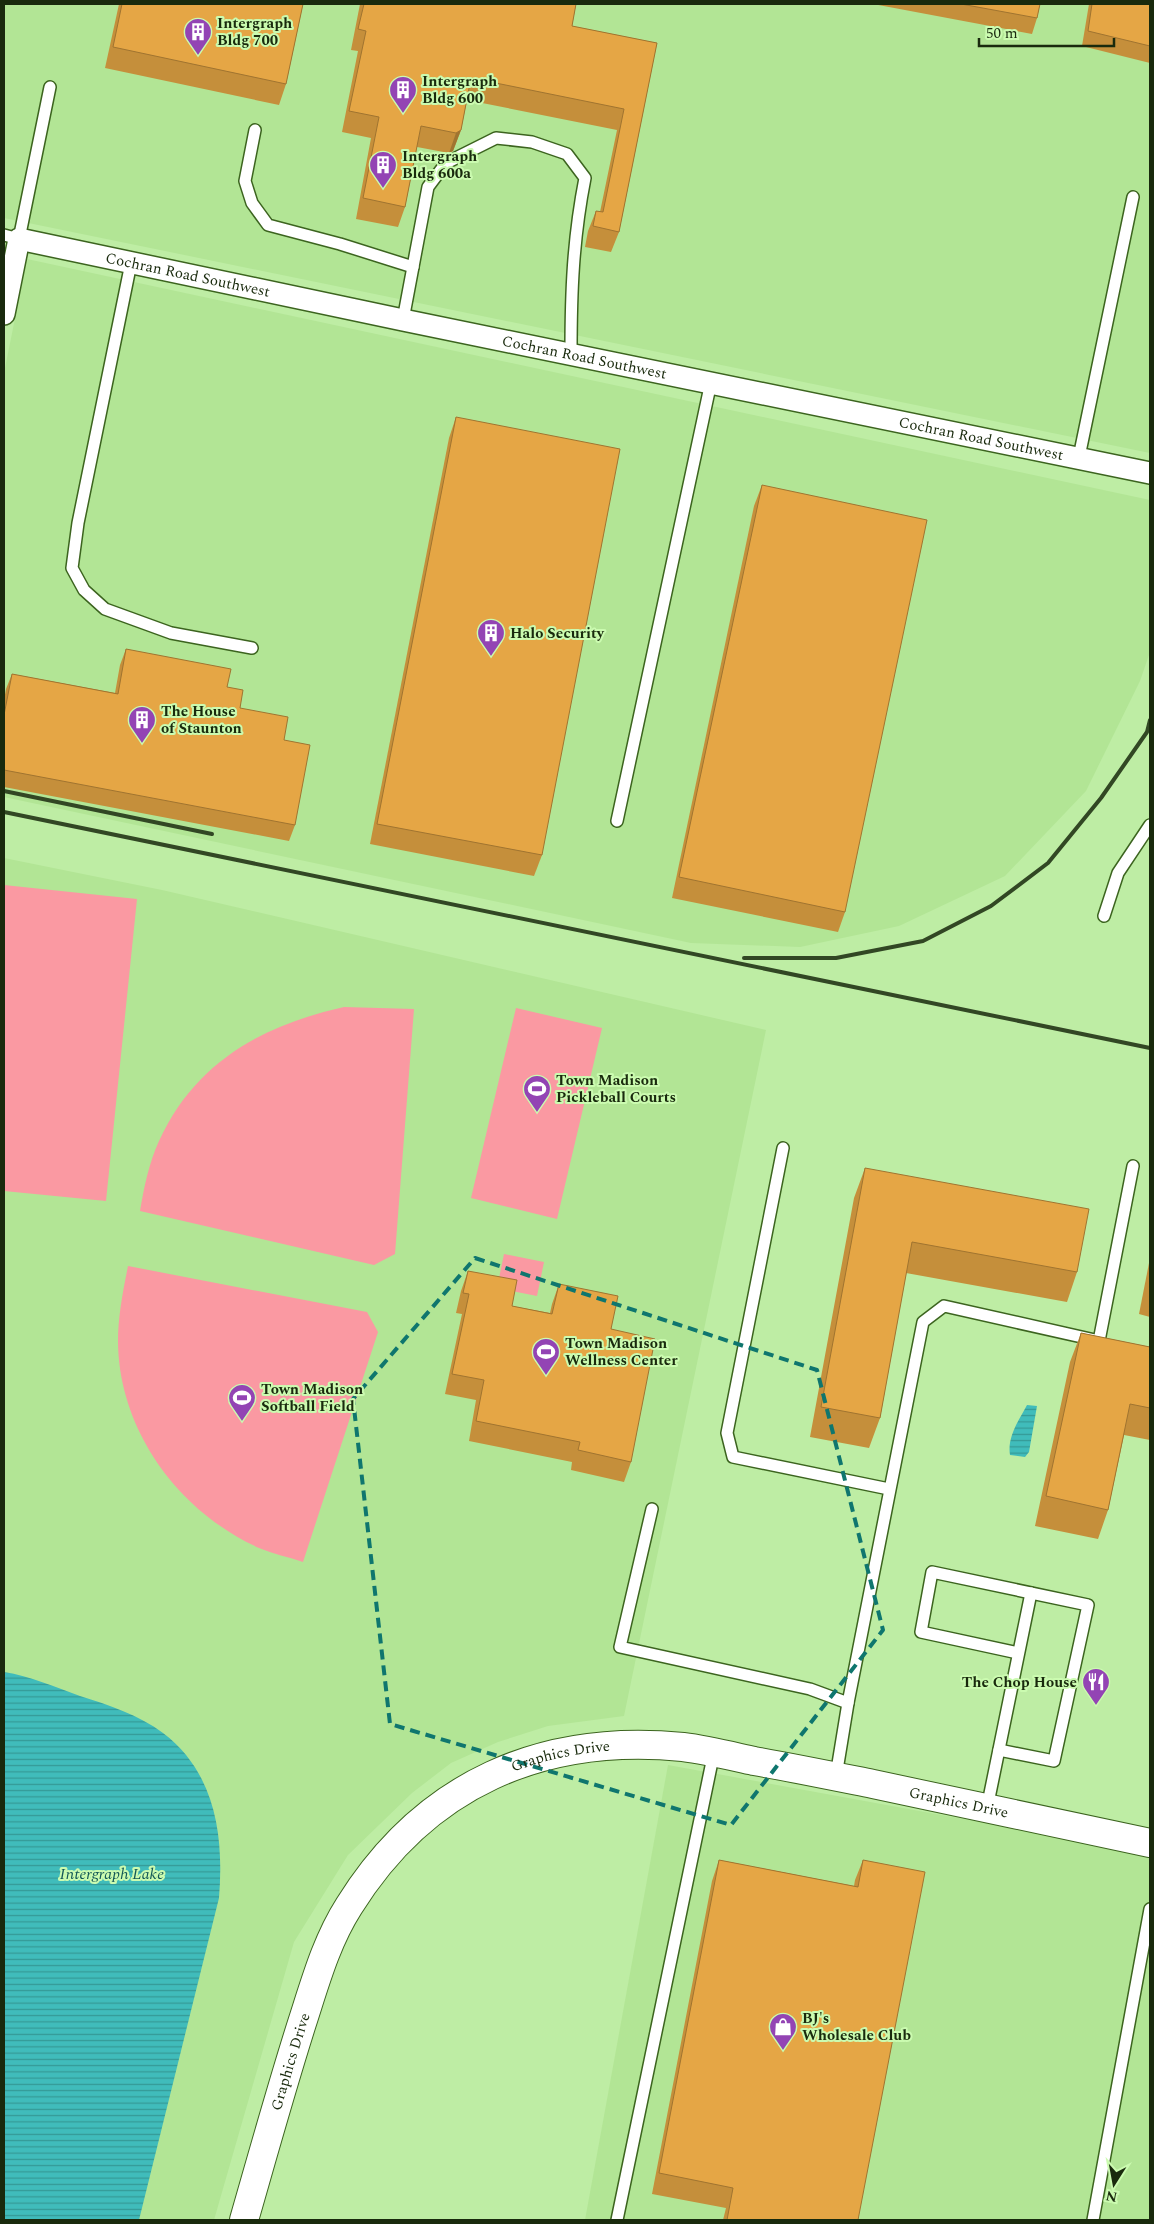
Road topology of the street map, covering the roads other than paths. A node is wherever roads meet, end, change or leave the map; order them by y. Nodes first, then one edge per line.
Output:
1 (50, 87) dead end
2 (254, 130) dead end
3 (1133, 197) dead end
4 (11, 237) edge
5 (131, 263) junction
6 (413, 267) junction
7 (4, 314) edge
8 (403, 320) junction
9 (571, 353) junction
10 (710, 382) junction
11 (1079, 457) junction
12 (1150, 472) edge
13 (252, 648) dead end
14 (617, 821) dead end
15 (1150, 825) edge
16 (1104, 916) dead end
17 (784, 1148) dead end
18 (1133, 1166) dead end
19 (889, 1489) junction
20 (652, 1509) dead end
21 (1031, 1593) junction
22 (1018, 1653) junction
23 (848, 1703) junction
24 (999, 1750) junction
25 (714, 1752) junction
26 (836, 1776) junction
27 (987, 1808) junction
28 (1150, 1842) edge
29 (1150, 1909) edge
30 (244, 2220) edge
31 (617, 2220) edge
32 (1093, 2220) edge

1 - 4 lane
2 - 6 lane
3 - 11 lane
4 - 5 street, Cochran Road Southwest
4 - 7 street
5 - 8 street, Cochran Road Southwest
5 - 13 lane
6 - 8 lane
6 - 9 lane
8 - 9 street, Cochran Road Southwest
9 - 10 street, Cochran Road Southwest
10 - 11 street, Cochran Road Southwest
10 - 14 lane
11 - 12 street, Cochran Road Southwest
15 - 16 lane
17 - 19 lane
18 - 19 lane
19 - 23 lane
20 - 23 lane
21 - 22 lane
21 - 22 lane
21 - 24 lane
22 - 24 lane
23 - 26 lane
24 - 27 lane
25 - 26 street, Graphics Drive
25 - 30 street, Graphics Drive
25 - 31 lane
26 - 27 street, Graphics Drive
27 - 28 street, Graphics Drive
29 - 32 lane

